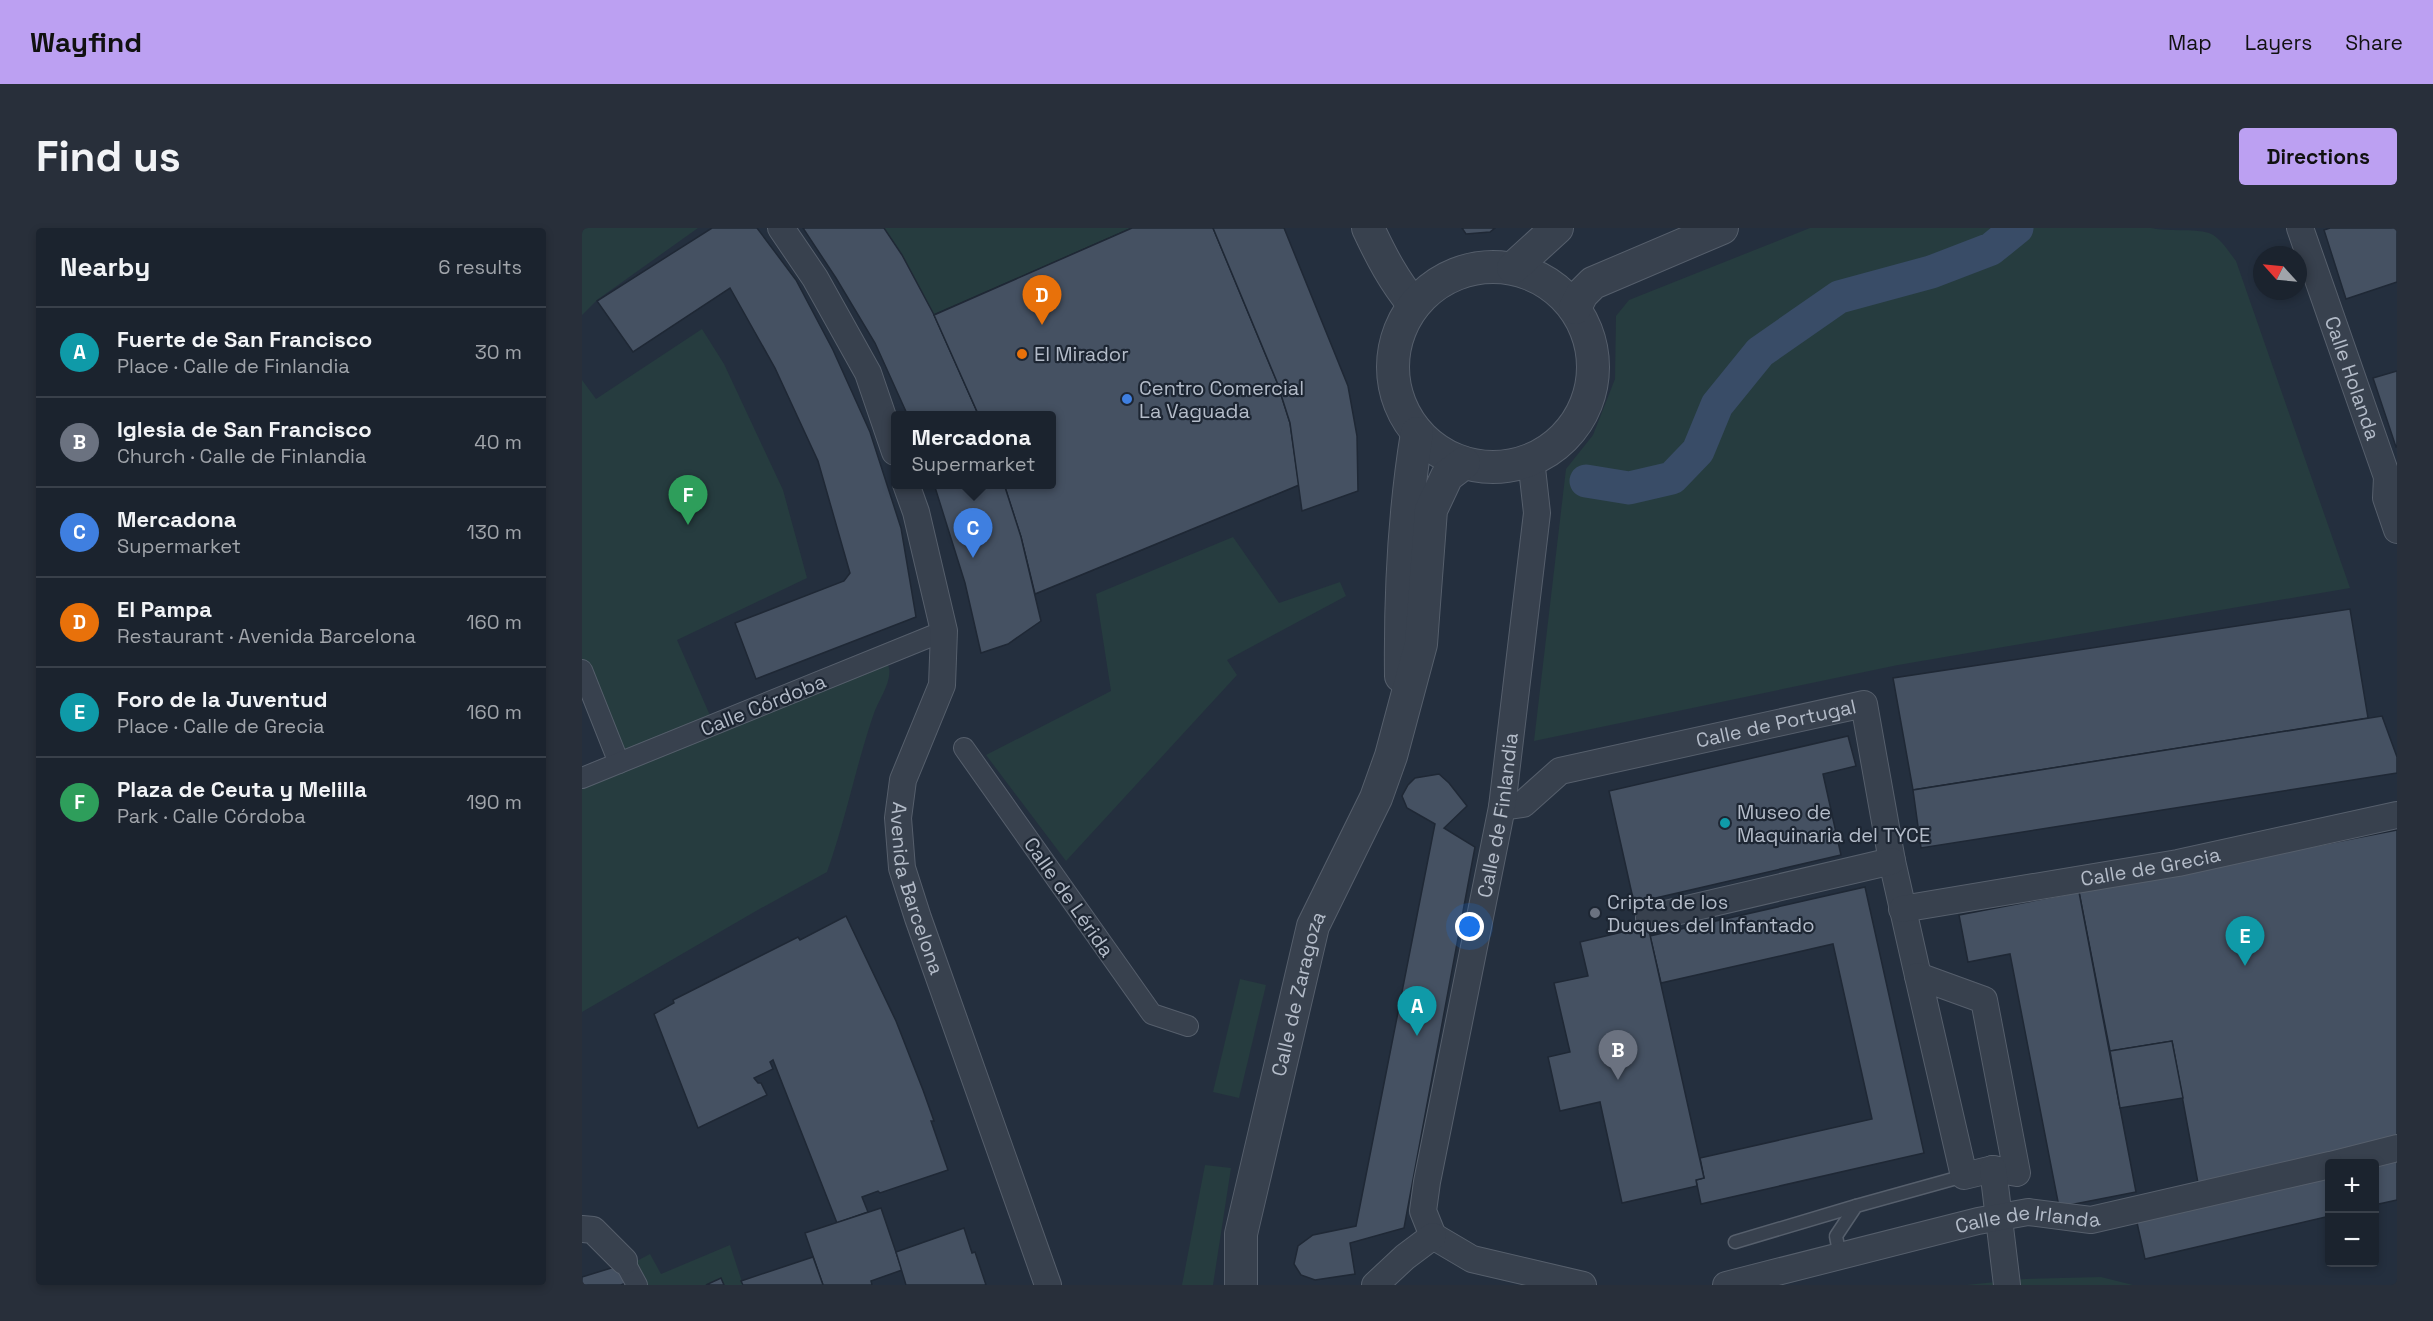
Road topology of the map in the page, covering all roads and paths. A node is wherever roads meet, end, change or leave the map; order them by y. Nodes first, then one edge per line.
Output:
1 (781, 228) edge
2 (1368, 228) edge
3 (1557, 228) edge
4 (1722, 228) edge
5 (2300, 228) edge
6 (1513, 268) junction
7 (1414, 305) junction
8 (1575, 308) junction
9 (1417, 433) junction
10 (891, 440) edge
11 (1531, 459) junction
12 (1464, 463) junction
13 (2392, 475) edge
14 (908, 489) edge
15 (2397, 530) edge
16 (944, 631) junction
17 (582, 670) edge
18 (1401, 716) junction
19 (964, 748) dead end
20 (619, 763) junction
21 (582, 778) edge
22 (1502, 807) junction
23 (2397, 815) edge
24 (1892, 861) junction
25 (1902, 909) junction
26 (1649, 918) dead end
27 (1918, 976) junction
28 (1188, 1026) dead end
29 (2397, 1148) edge
30 (2354, 1159) edge
31 (2325, 1166) edge
32 (1993, 1169) junction
33 (1964, 1176) junction
34 (1856, 1206) junction
35 (1999, 1217) junction
36 (582, 1229) edge
37 (1433, 1236) junction
38 (1735, 1242) dead end
39 (1840, 1257) junction
40 (624, 1261) joint
41 (637, 1285) edge
42 (1048, 1285) edge
43 (1241, 1285) edge
44 (1375, 1285) edge
45 (1583, 1285) edge
46 (1726, 1285) edge
47 (2007, 1285) edge

1 - 10 street
2 - 7 street
3 - 6 street
4 - 8 street
5 - 13 street, Calle Holanda
6 - 7 street
6 - 8 street
7 - 9 street
8 - 11 street
9 - 12 street
9 - 18 street, Calle de Zaragoza
11 - 12 street
11 - 22 street, Calle de Finlandia
12 - 18 street, Calle de Zaragoza
13 - 15 street, Calle Holanda
14 - 16 street, Avenida Barcelona
16 - 20 street, Calle Córdoba
16 - 42 street, Avenida Barcelona
17 - 20 street
18 - 43 street, Calle de Zaragoza
19 - 28 street, Calle de Lérida
20 - 21 street, Calle Córdoba
22 - 24 street, Calle de Portugal
22 - 37 street, Calle de Finlandia
23 - 25 street, Calle de Grecia
24 - 25 street, Calle de Portugal
24 - 26 street
25 - 27 street, Calle de Portugal
27 - 32 street
27 - 33 street, Calle de Portugal
29 - 30 street
31 - 35 street, Calle de Irlanda
32 - 33 street
32 - 35 street
33 - 34 lane
34 - 38 lane
34 - 39 lane
35 - 39 street, Calle de Irlanda
35 - 47 street
36 - 40 street
37 - 44 street
37 - 45 street
39 - 46 street, Calle de Irlanda
40 - 41 street

